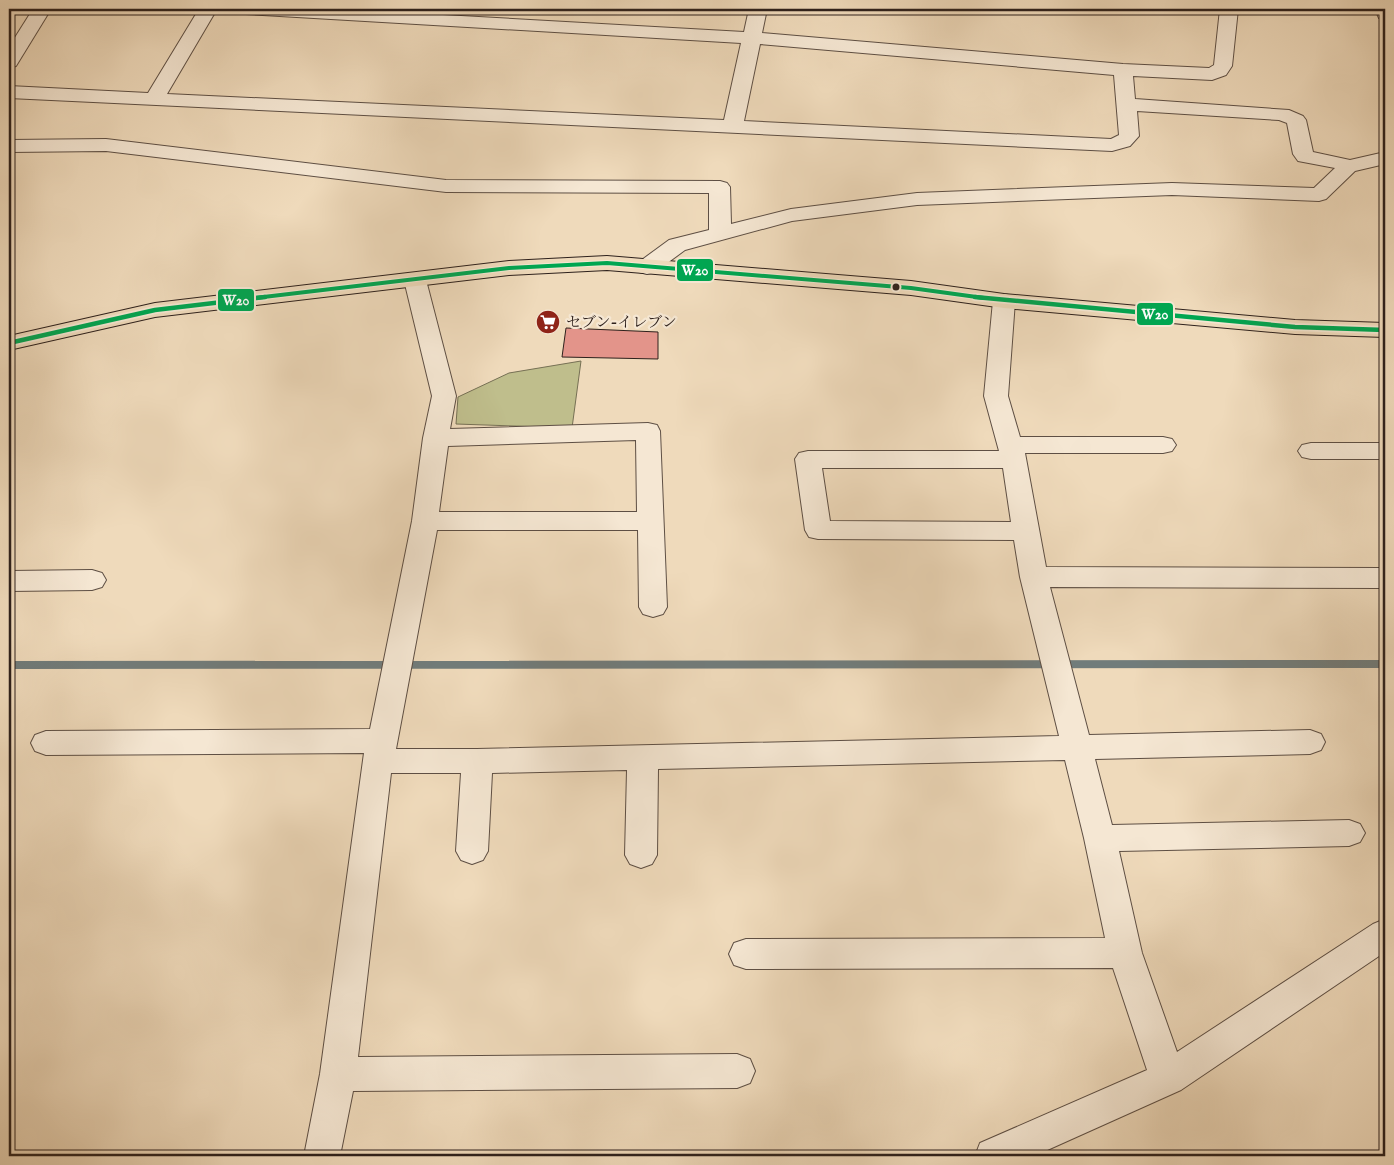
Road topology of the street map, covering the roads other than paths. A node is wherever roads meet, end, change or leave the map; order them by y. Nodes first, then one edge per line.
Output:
1 (42, 9) edge
2 (208, 9) edge
3 (246, 9) edge
4 (758, 9) edge
5 (1229, 9) edge
6 (1384, 9) edge
7 (1385, 14) edge
8 (751, 38) junction
9 (9, 62) edge
10 (1123, 70) junction
11 (9, 92) edge
12 (155, 98) junction
13 (1126, 104) junction
14 (733, 126) junction
15 (9, 146) edge
16 (1385, 158) edge
17 (1348, 167) junction
18 (720, 234) junction
19 (648, 267) junction
20 (415, 280) junction
21 (1004, 300) junction
22 (1385, 330) edge
23 (9, 343) edge
24 (436, 438) junction
25 (1163, 445) dead end
26 (1311, 451) dead end
27 (1385, 451) edge
28 (1012, 452) junction
29 (424, 521) junction
30 (651, 521) junction
31 (1026, 531) junction
32 (1034, 577) junction
33 (1385, 578) edge
34 (92, 580) dead end
35 (9, 581) edge
36 (653, 607) dead end
37 (1310, 742) dead end
38 (46, 743) dead end
39 (1078, 749) junction
40 (380, 751) junction
41 (643, 757) junction
42 (477, 761) junction
43 (1349, 833) dead end
44 (1100, 838) junction
45 (472, 851) dead end
46 (642, 854) dead end
47 (1385, 934) edge
48 (1125, 953) junction
49 (746, 954) dead end
50 (737, 1071) dead end
51 (338, 1074) junction
52 (1168, 1078) junction
53 (322, 1156) edge
54 (993, 1156) edge

1 - 9 street
2 - 12 street
3 - 8 street
4 - 8 street
5 - 10 street
6 - 7 street
8 - 10 street
8 - 14 street
10 - 13 street
11 - 12 street
12 - 14 street
13 - 14 street
13 - 17 street
15 - 18 street
16 - 17 street
17 - 18 street
18 - 19 street
19 - 20 main road
19 - 21 main road
20 - 23 main road
20 - 24 street
21 - 22 main road
21 - 28 street
24 - 29 street
24 - 30 street
25 - 28 street
26 - 27 street
28 - 31 street
28 - 31 street
29 - 30 street
29 - 40 street
30 - 36 street
31 - 32 street
32 - 33 street
32 - 39 street
34 - 35 street
37 - 39 street
38 - 40 street
39 - 41 street
39 - 44 street
40 - 42 street
40 - 51 street
41 - 42 street
41 - 46 street
42 - 45 street
43 - 44 street
44 - 48 street
47 - 52 street
48 - 49 street
48 - 52 street
50 - 51 street
51 - 53 street
52 - 54 street

